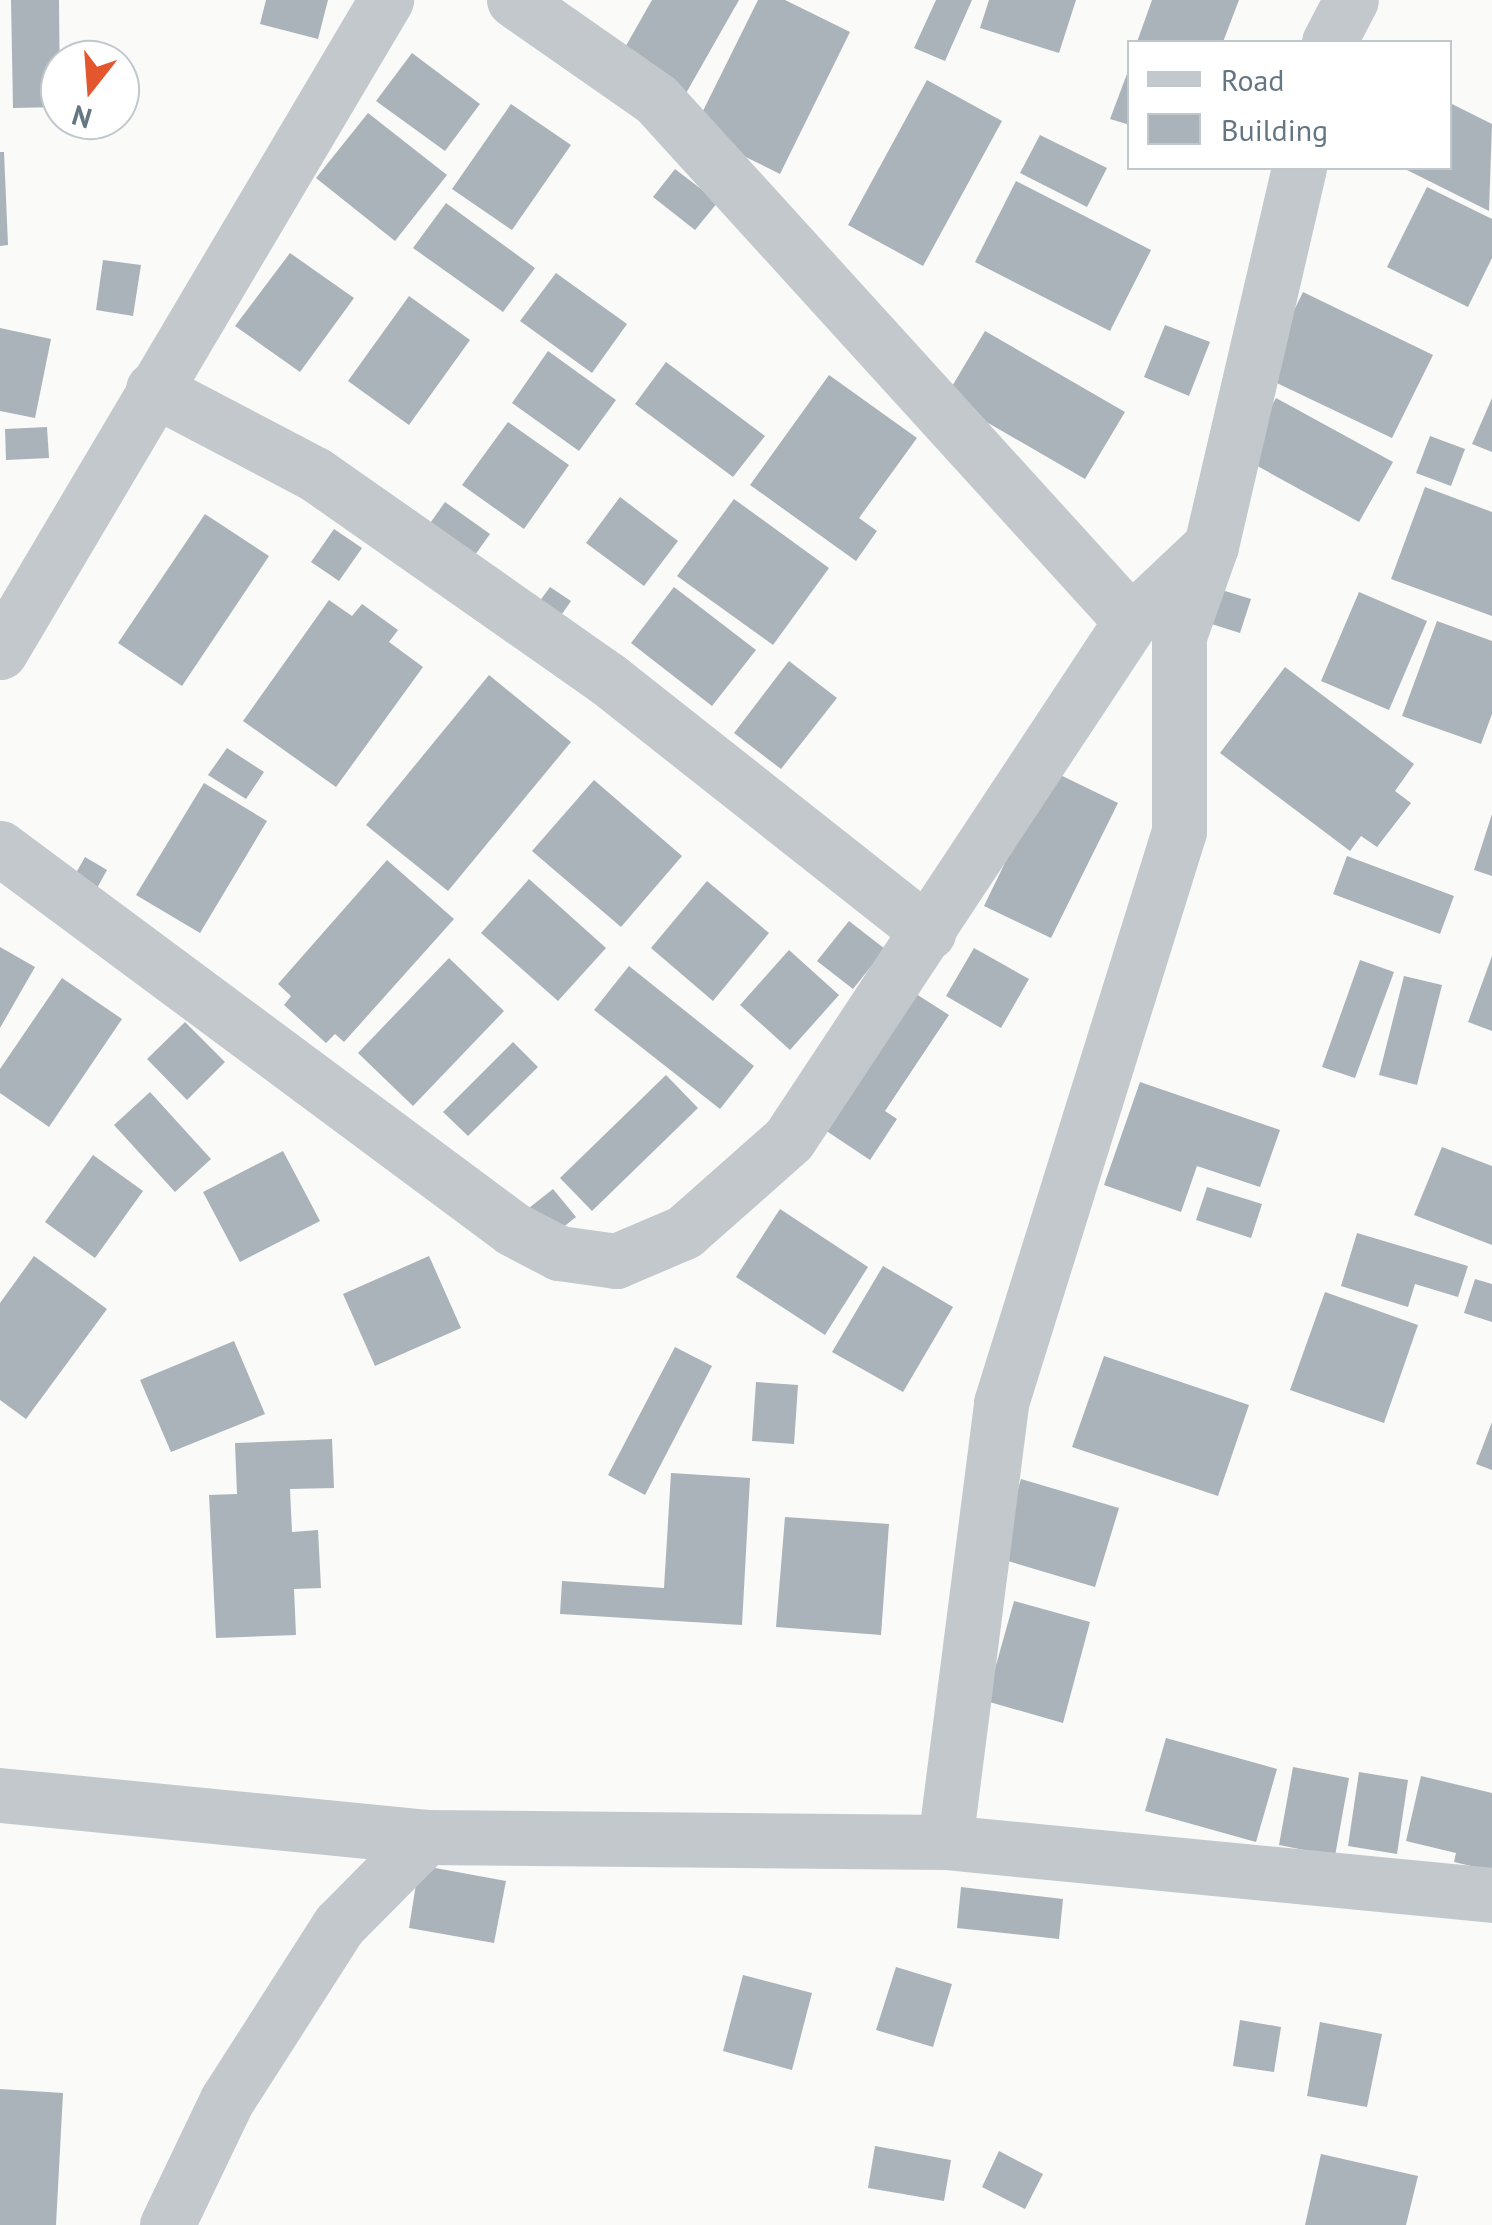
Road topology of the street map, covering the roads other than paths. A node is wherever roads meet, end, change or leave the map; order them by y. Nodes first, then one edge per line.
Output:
1 (386, 0) edge
2 (514, 0) edge
3 (1351, 0) edge
4 (1331, 40) edge
5 (1298, 170) edge
6 (153, 389) junction
7 (1211, 546) junction
8 (1131, 621) junction
9 (0, 652) edge
10 (0, 848) edge
11 (928, 932) junction
12 (0, 1794) edge
13 (426, 1837) junction
14 (945, 1842) junction
15 (1492, 1895) edge
16 (167, 2225) edge

1 - 6 street
2 - 8 street
3 - 4 street
5 - 7 street
6 - 9 street
6 - 11 street
7 - 8 street
7 - 14 street
8 - 11 street
10 - 11 street
12 - 13 street
13 - 14 street
13 - 16 street
14 - 15 street

